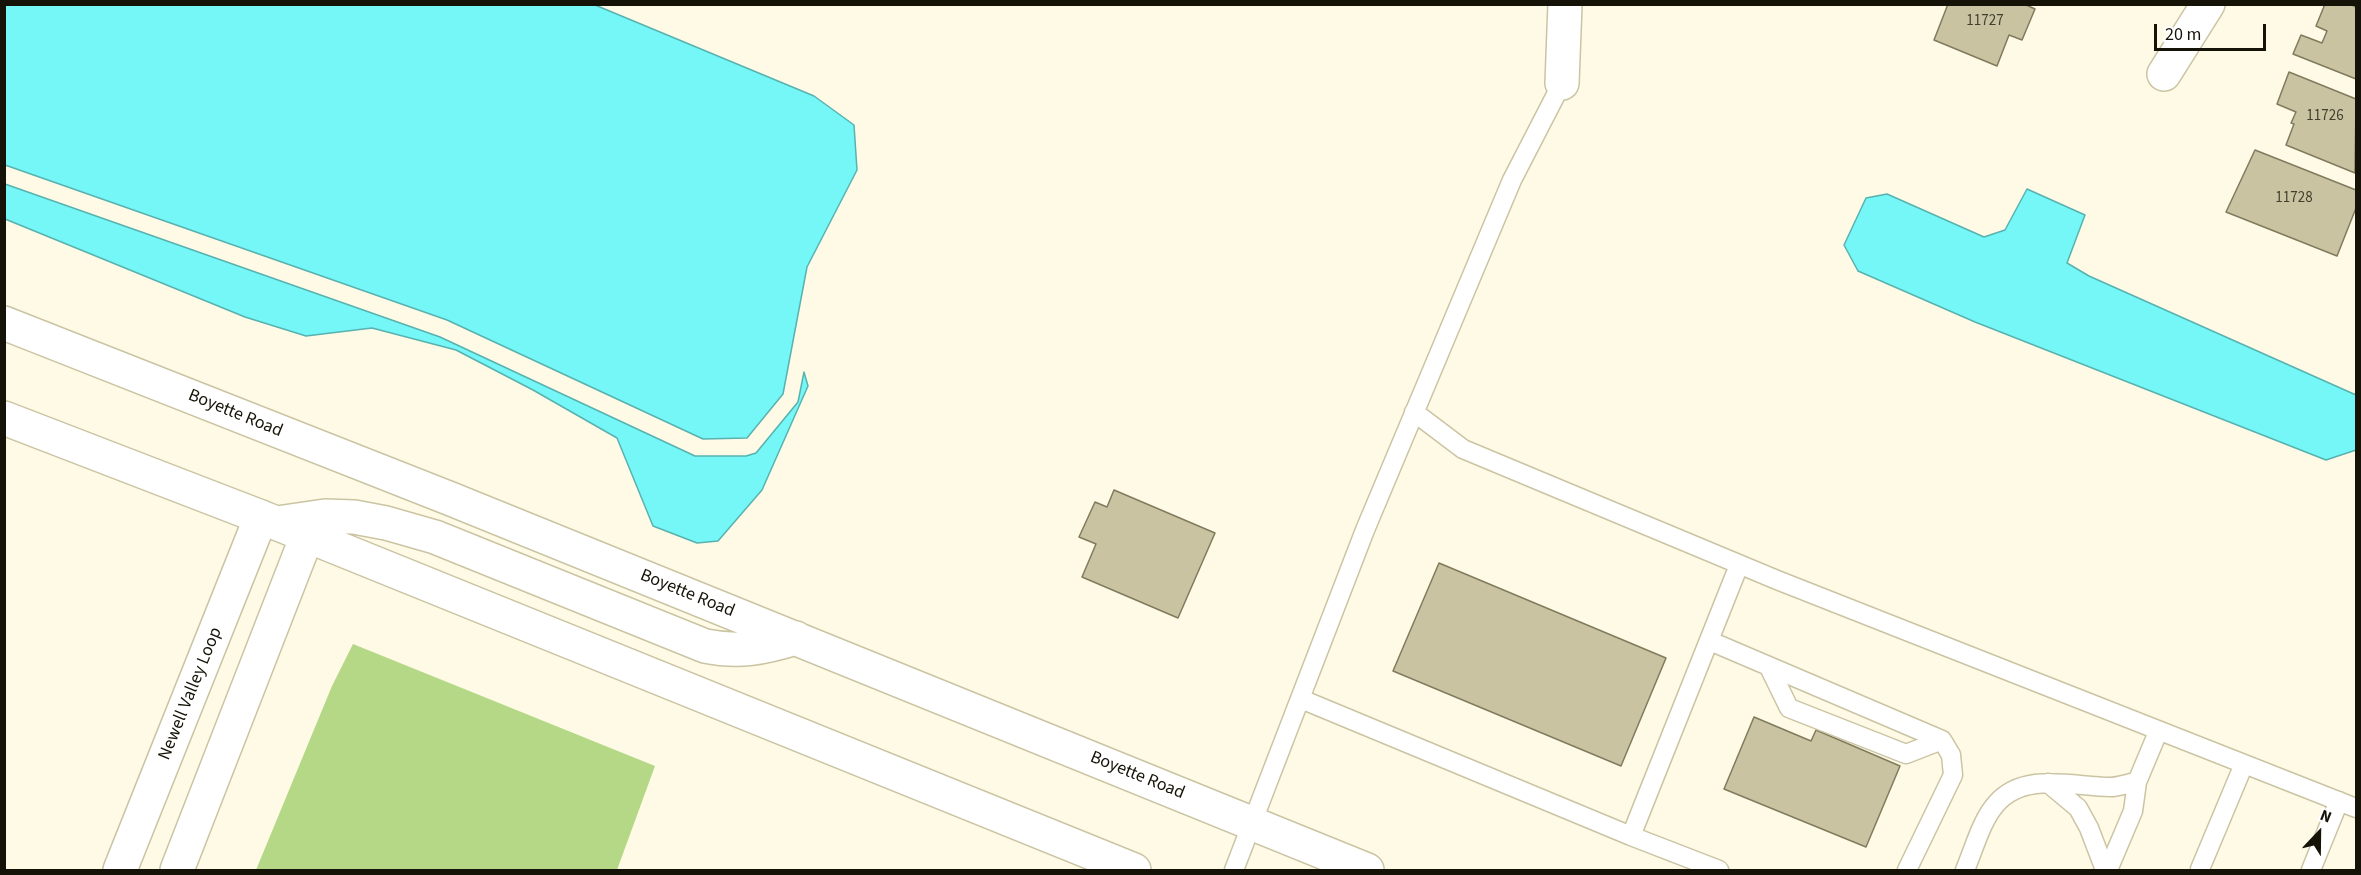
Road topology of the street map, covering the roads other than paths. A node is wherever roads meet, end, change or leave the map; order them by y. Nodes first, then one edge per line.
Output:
1 (1565, 4) edge
2 (2208, 4) edge
3 (2164, 74) dead end
4 (1562, 83) joint
5 (4, 323) edge
6 (1414, 412) junction
7 (4, 418) edge
8 (268, 520) junction
9 (307, 536) junction
10 (1739, 564) junction
11 (796, 638) junction
12 (1710, 641) junction
13 (1769, 667) junction
14 (1301, 699) junction
15 (2158, 732) junction
16 (1942, 740) junction
17 (2244, 764) junction
18 (2137, 782) junction
19 (2048, 783) junction
20 (2339, 801) junction
21 (2356, 808) edge
22 (1253, 823) junction
23 (1631, 836) junction
24 (2200, 869) dead end
25 (120, 870) edge
26 (177, 870) edge
27 (1134, 870) edge
28 (1234, 870) edge
29 (1367, 870) edge
30 (1719, 870) edge
31 (1907, 870) edge
32 (1965, 870) edge
33 (2107, 870) edge
34 (2311, 870) edge

1 - 4 main road
2 - 3 main road
4 - 6 lane
5 - 11 main road, Boyette Road
6 - 10 lane
6 - 14 lane
7 - 8 main road
8 - 9 main road
8 - 11 main road
8 - 25 main road, Newell Valley Loop
9 - 26 main road
9 - 27 main road
10 - 12 lane
10 - 15 lane
11 - 22 main road, Boyette Road
12 - 13 lane
12 - 23 lane
13 - 16 lane
13 - 16 lane
14 - 22 lane
14 - 23 lane
15 - 17 lane
15 - 18 lane
16 - 31 lane
17 - 20 lane
17 - 24 lane
18 - 19 lane
18 - 33 lane
19 - 32 lane
19 - 33 lane
20 - 21 lane
20 - 34 lane
22 - 28 lane
22 - 29 main road, Boyette Road
23 - 30 lane

